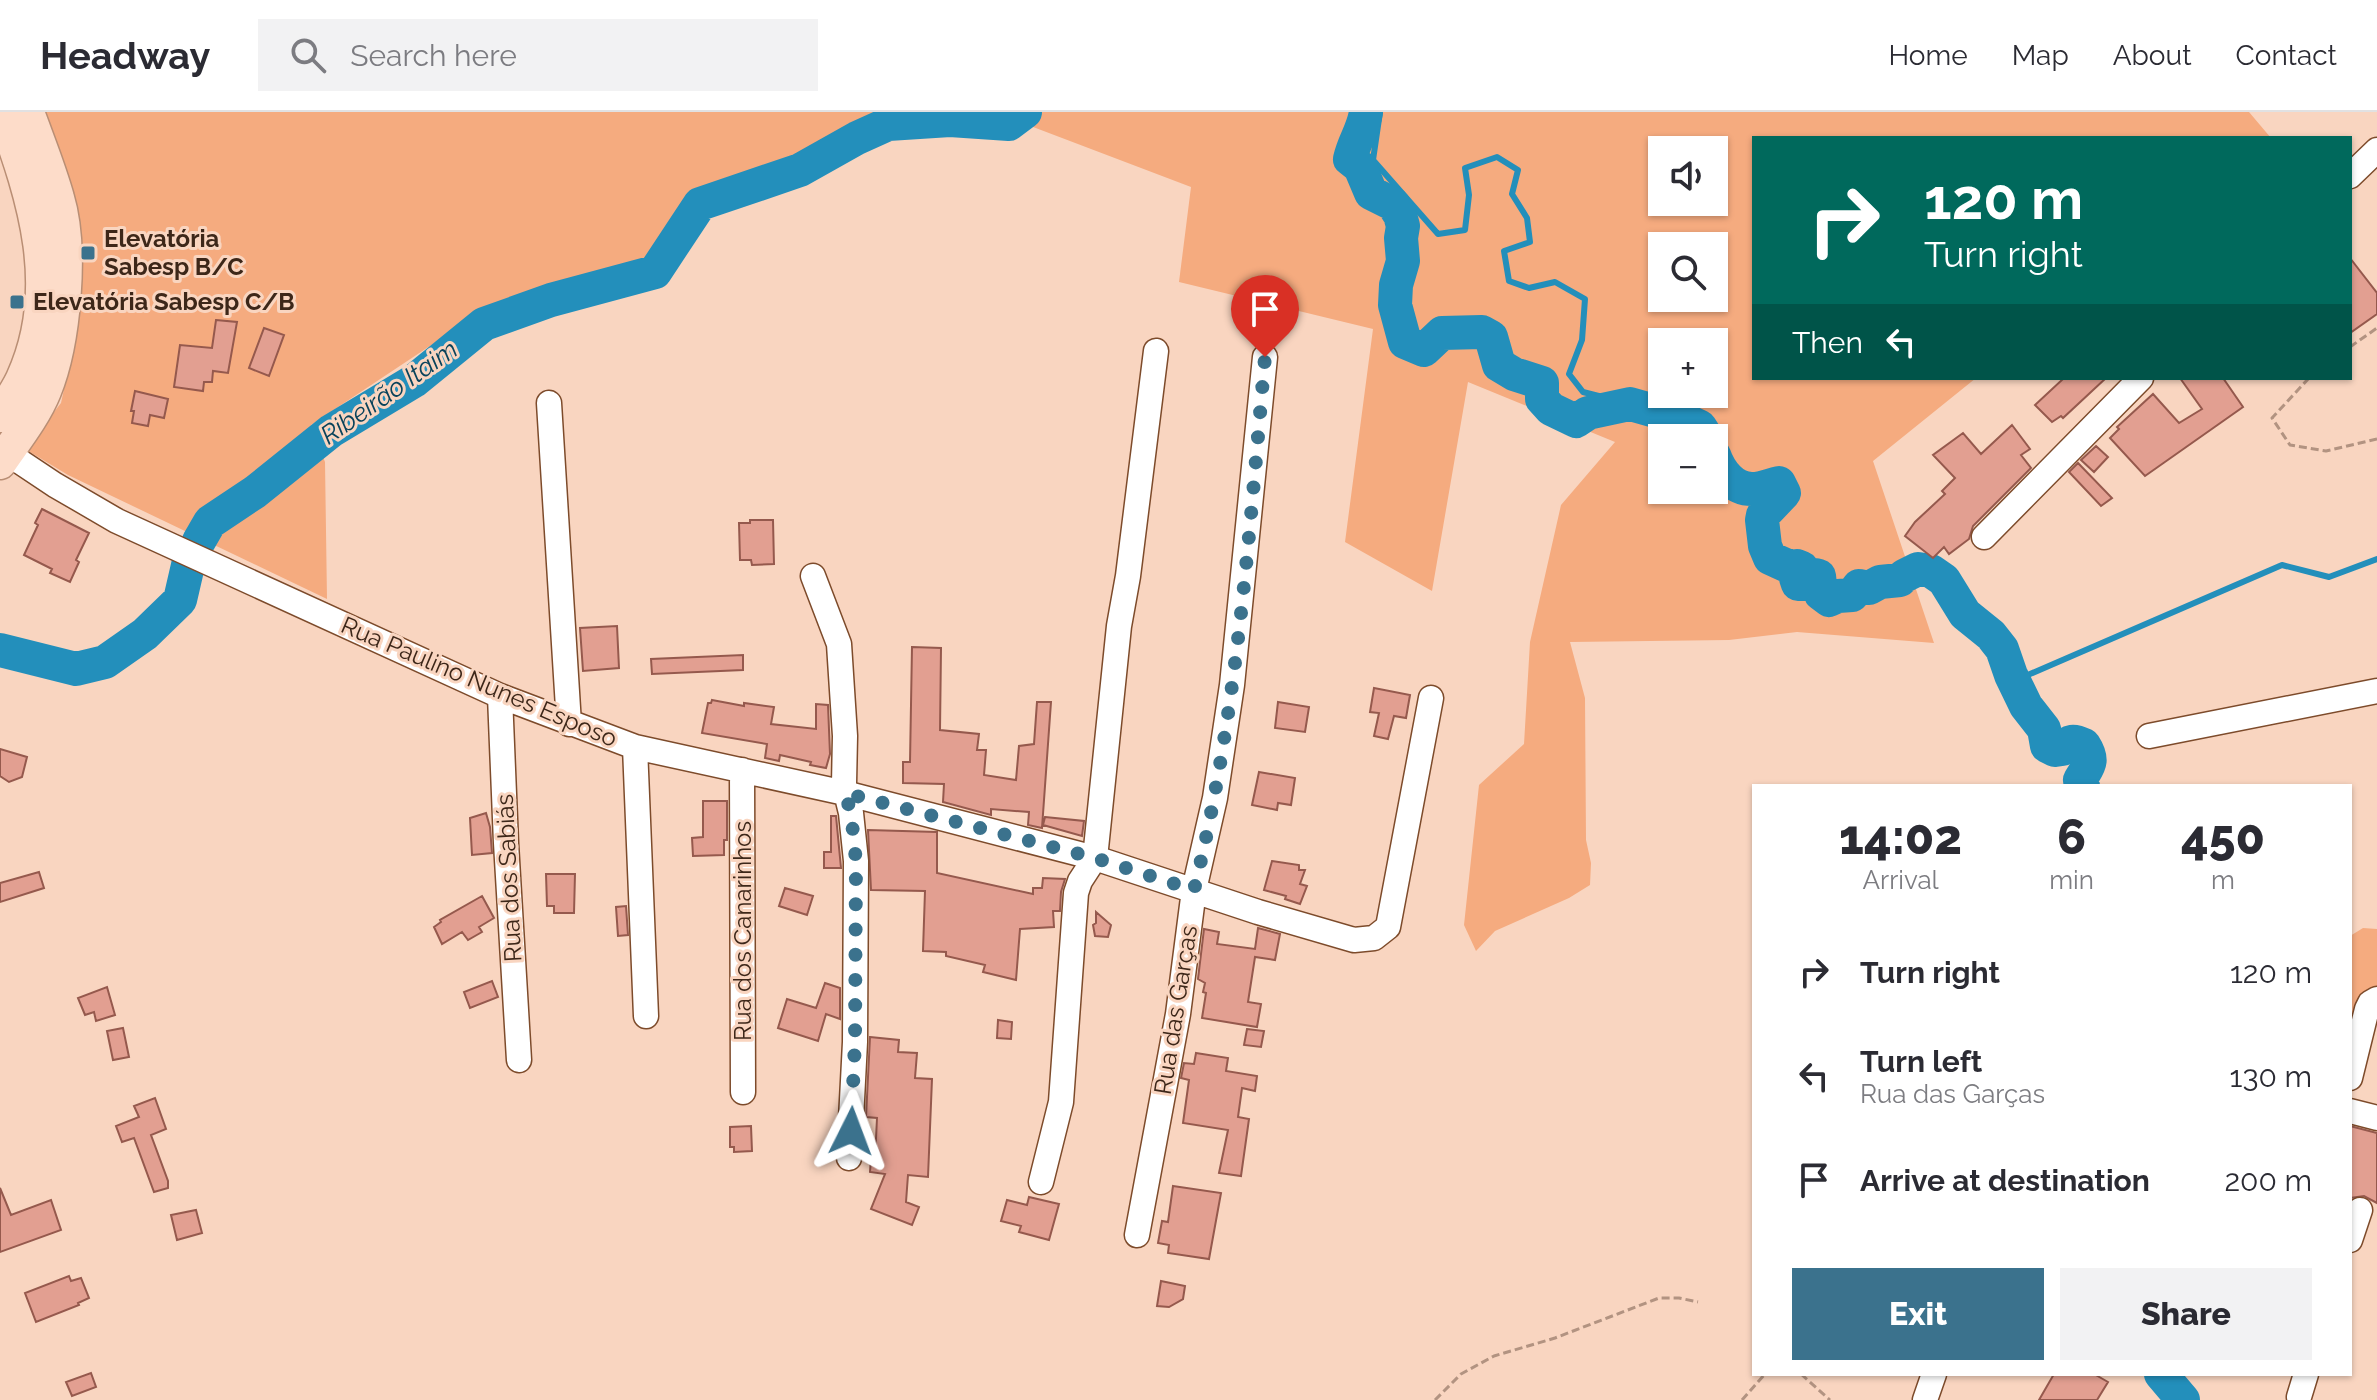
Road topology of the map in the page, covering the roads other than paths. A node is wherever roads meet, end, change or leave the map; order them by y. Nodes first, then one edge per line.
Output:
1 (2, 112) edge
2 (28, 112) edge
3 (2377, 150) edge
4 (2352, 174) edge
5 (1156, 351) dead end
6 (1265, 357) dead end
7 (2139, 380) edge
8 (22, 381) junction
9 (549, 403) dead end
10 (0, 416) edge
11 (2, 457) edge
12 (1984, 537) dead end
13 (813, 576) dead end
14 (2377, 691) edge
15 (500, 696) junction
16 (1431, 698) dead end
17 (569, 724) junction
18 (2149, 736) dead end
19 (635, 747) junction
20 (742, 770) junction
21 (845, 793) junction
22 (1095, 858) junction
23 (1194, 890) junction
24 (2377, 999) edge
25 (646, 1016) dead end
26 (519, 1060) dead end
27 (2352, 1070) edge
28 (743, 1092) dead end
29 (2352, 1112) edge
30 (2377, 1118) edge
31 (849, 1158) dead end
32 (1041, 1182) dead end
33 (2362, 1210) edge
34 (1137, 1235) dead end
35 (2352, 1235) edge
36 (1933, 1376) edge
37 (1925, 1400) edge

1 - 8 main road
2 - 11 main road
3 - 4 street
5 - 22 street
6 - 23 street, Rua das Garças
7 - 12 street
8 - 10 main road
8 - 11 main road
9 - 17 street
11 - 15 street, Rua Paulino Nunes Esposo
13 - 21 street
14 - 18 street
15 - 17 street, Rua Paulino Nunes Esposo
15 - 26 street, Rua dos Sabiás
16 - 23 street, Rua Paulino Nunes Esposo
17 - 19 street, Rua Paulino Nunes Esposo
19 - 20 street, Rua Paulino Nunes Esposo
19 - 25 street
20 - 21 street, Rua Paulino Nunes Esposo
20 - 28 street, Rua dos Canarinhos
21 - 22 street, Rua Paulino Nunes Esposo
21 - 31 street
22 - 23 street, Rua Paulino Nunes Esposo
22 - 32 street
23 - 34 street, Rua das Garças
24 - 27 street
29 - 30 street
33 - 35 street
36 - 37 street

